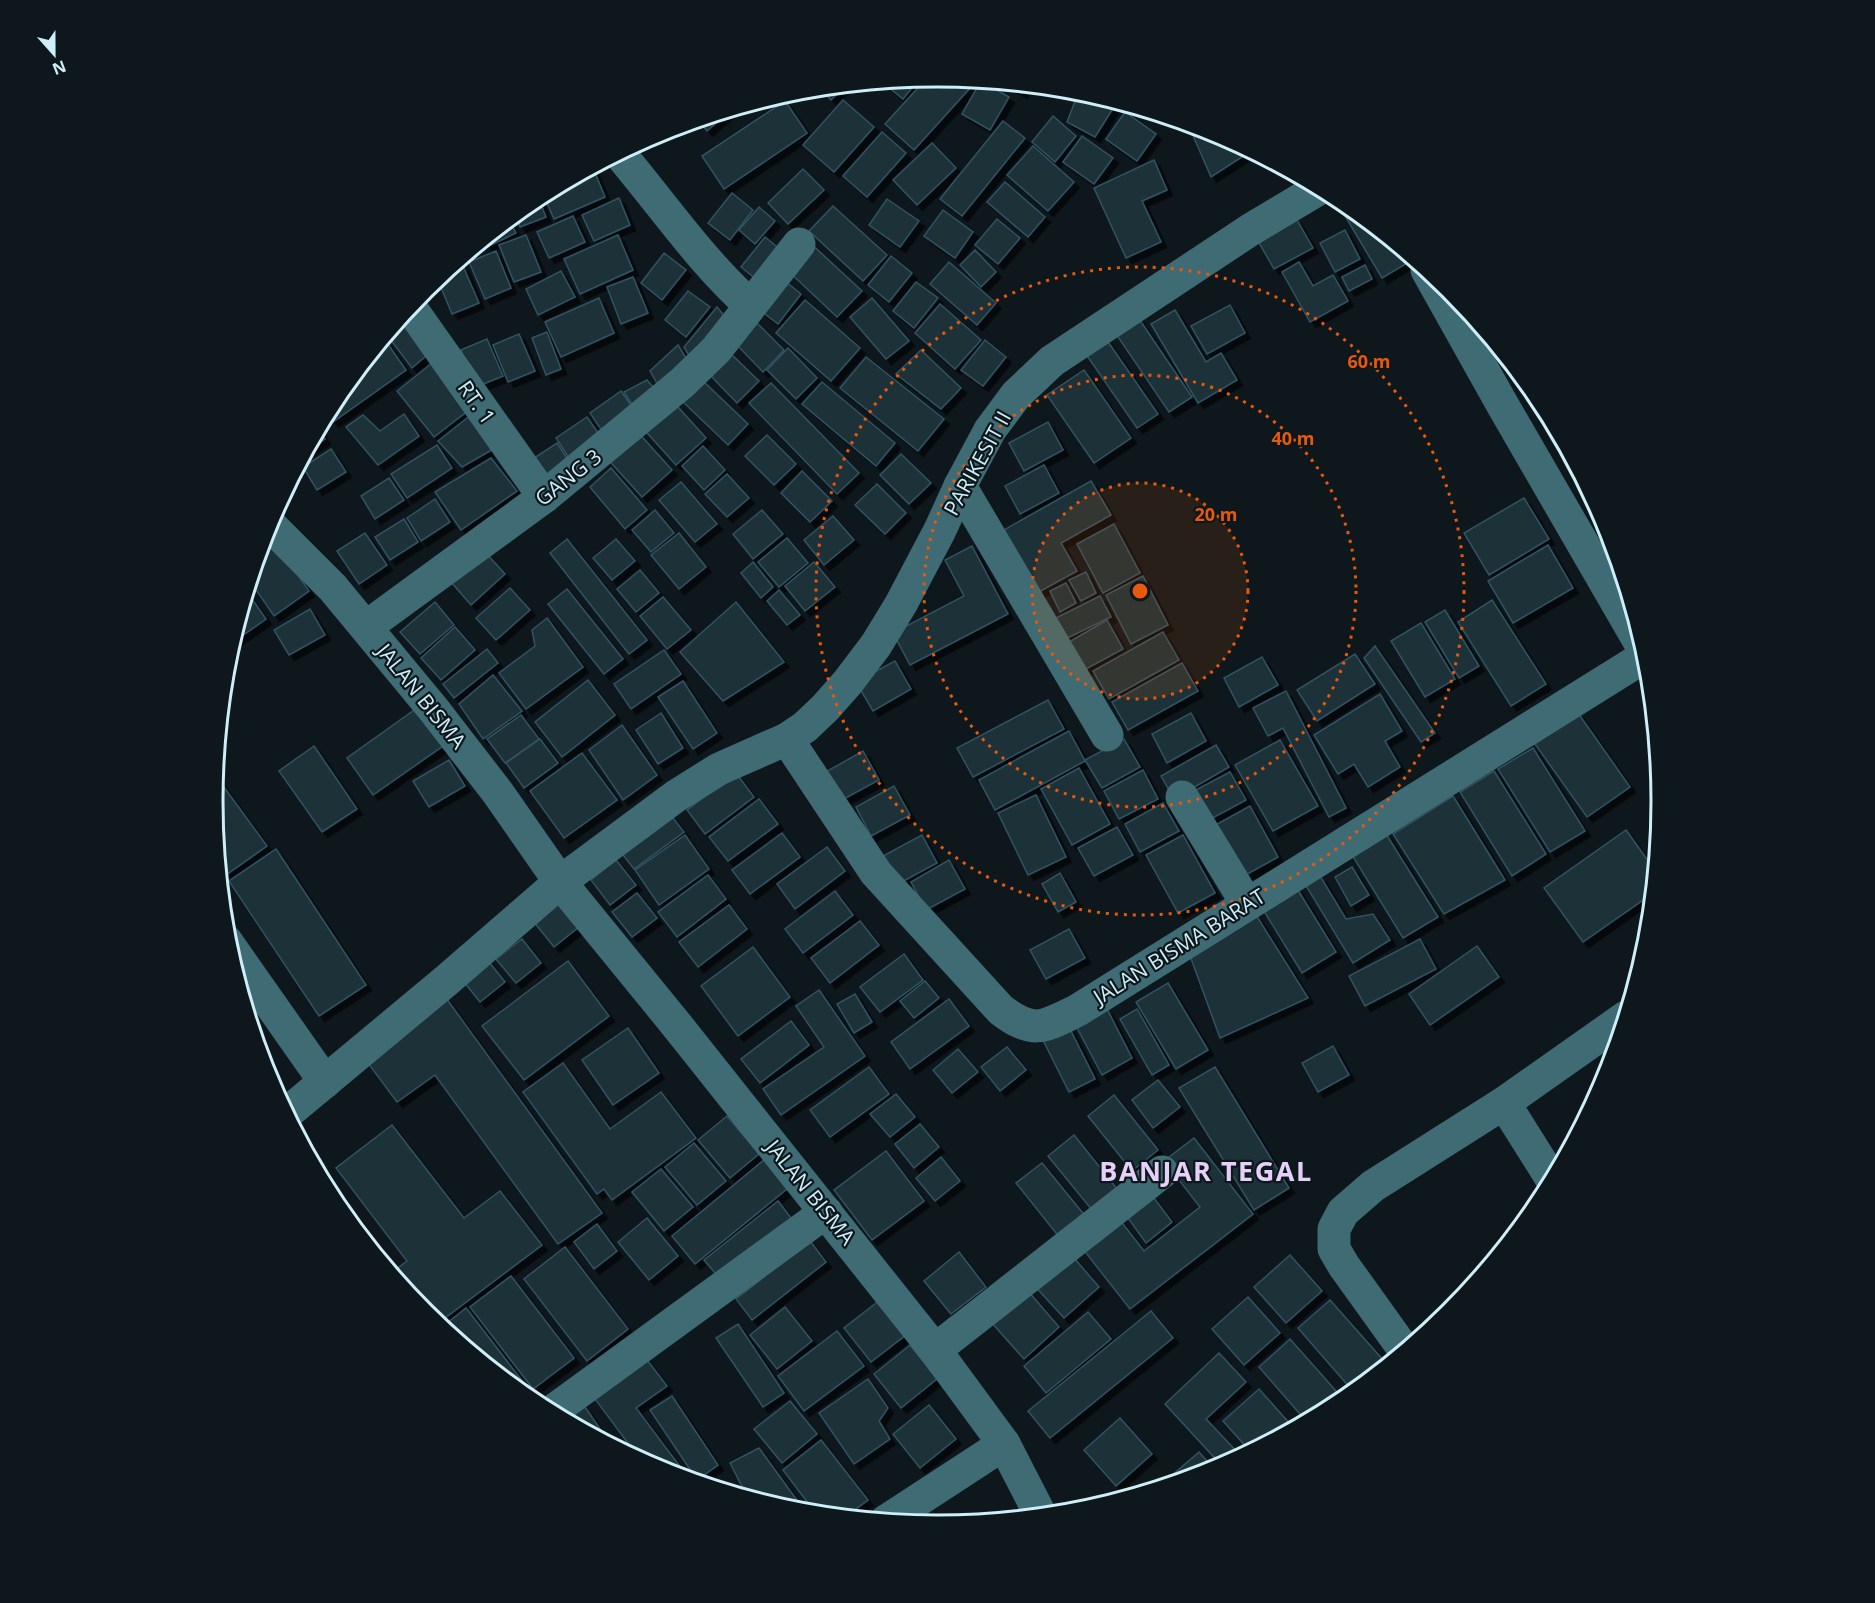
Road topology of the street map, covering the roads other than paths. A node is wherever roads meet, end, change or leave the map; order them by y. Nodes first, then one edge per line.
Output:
1 (624, 160) edge
2 (1311, 193) edge
3 (799, 244) dead end
4 (1440, 293) edge
5 (750, 305) junction
6 (415, 314) edge
7 (960, 486) junction
8 (544, 497) junction
9 (276, 531) edge
10 (1630, 624) edge
11 (366, 627) junction
12 (1638, 660) edge
13 (1107, 735) dead end
14 (787, 739) junction
15 (1182, 797) dead end
16 (560, 882) junction
17 (1246, 904) junction
18 (242, 964) edge
19 (1616, 1024) edge
20 (325, 1082) junction
21 (1504, 1103) junction
22 (293, 1109) edge
23 (1162, 1172) dead end
24 (1548, 1173) edge
25 (826, 1212) junction
26 (1401, 1345) edge
27 (935, 1350) junction
28 (559, 1407) edge
29 (1004, 1444) junction
30 (1037, 1509) edge
31 (896, 1514) edge

1 - 5 street
2 - 7 street, PARIKESIT II
3 - 5 street, GANG 3
4 - 10 street
5 - 8 street, GANG 3
6 - 8 street, RT. 1
7 - 13 street
7 - 14 street, PARIKESIT II
8 - 11 street, GANG 3
9 - 11 street, JALAN BISMA
11 - 16 street, JALAN BISMA
12 - 17 street, JALAN BISMA BARAT
14 - 16 street
14 - 17 street, JALAN BISMA BARAT
15 - 17 street
16 - 20 street
16 - 25 street, JALAN BISMA
18 - 20 street
19 - 21 street
20 - 22 street
21 - 24 street
21 - 26 street
23 - 27 street
25 - 27 street, JALAN BISMA
25 - 28 street
27 - 29 street, JALAN BISMA
29 - 30 street, JALAN BISMA
29 - 31 street

